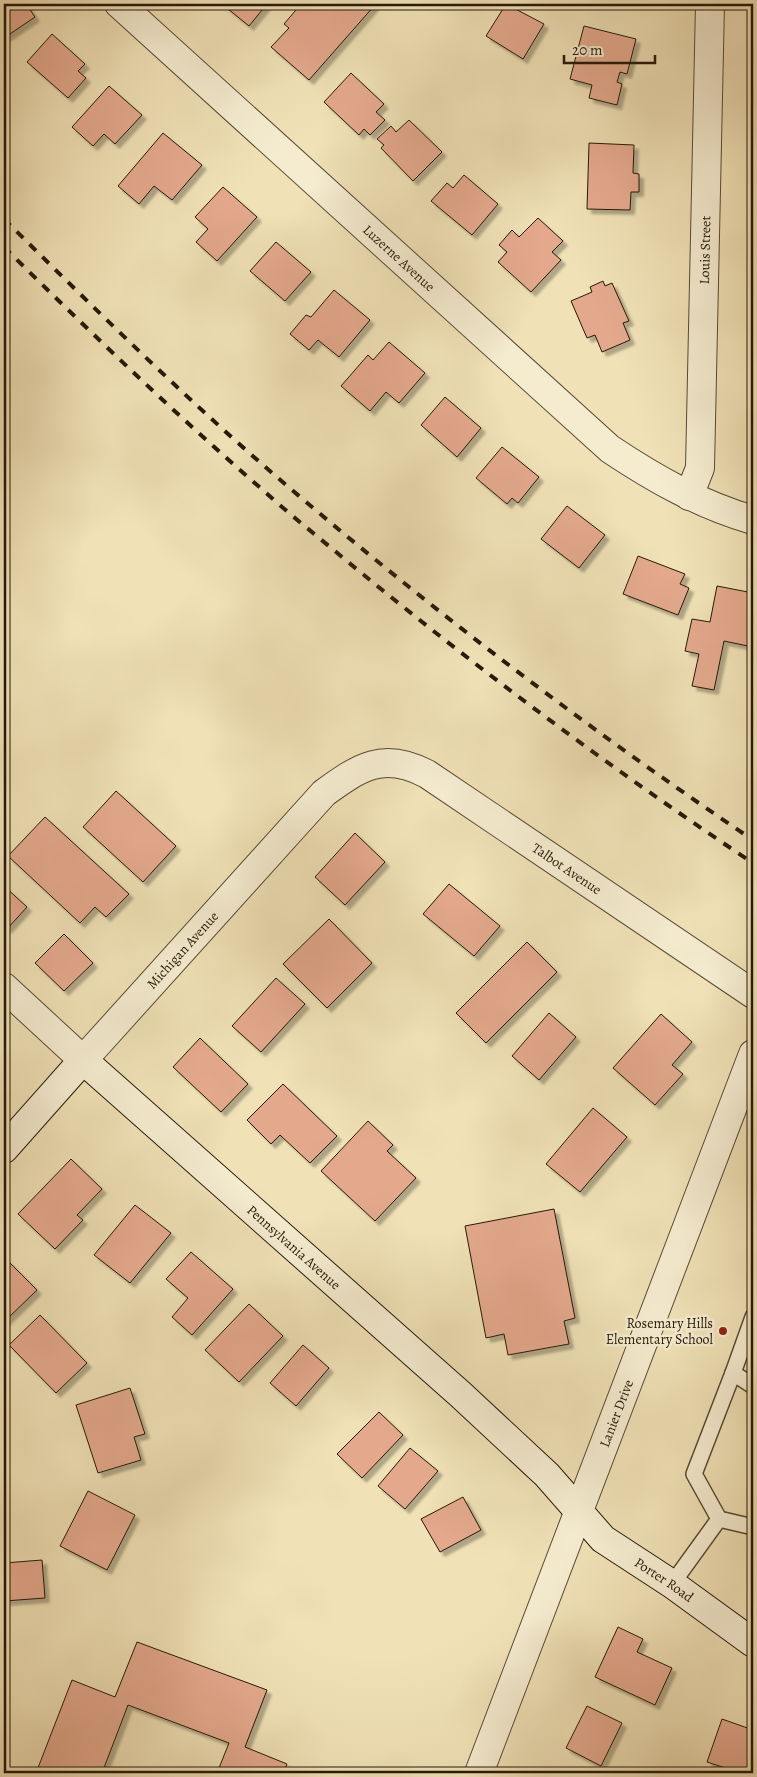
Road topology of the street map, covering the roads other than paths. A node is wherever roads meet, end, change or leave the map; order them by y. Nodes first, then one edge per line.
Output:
1 (119, 4) edge
2 (710, 4) edge
3 (689, 496) junction
4 (753, 520) edge
5 (373, 764) joint
6 (4, 987) edge
7 (753, 994) edge
8 (753, 1054) edge
9 (83, 1060) junction
10 (4, 1149) edge
11 (753, 1317) edge
12 (732, 1373) junction
13 (753, 1386) edge
14 (578, 1512) junction
15 (719, 1519) junction
16 (753, 1527) edge
17 (672, 1584) junction
18 (749, 1633) edge
19 (479, 1773) edge

1 - 3 street, Luzerne Avenue
2 - 3 street, Louis Street
3 - 4 street
5 - 7 street, Talbot Avenue
5 - 9 street, Michigan Avenue
6 - 9 street, Pennsylvania Avenue
8 - 14 street, Lanier Drive
9 - 10 street, Michigan Avenue
9 - 14 street, Pennsylvania Avenue
11 - 12 lane
12 - 13 lane
12 - 15 lane
14 - 17 street, Porter Road
14 - 19 street, Lanier Drive
15 - 16 lane
15 - 17 lane
17 - 18 street, Porter Road

